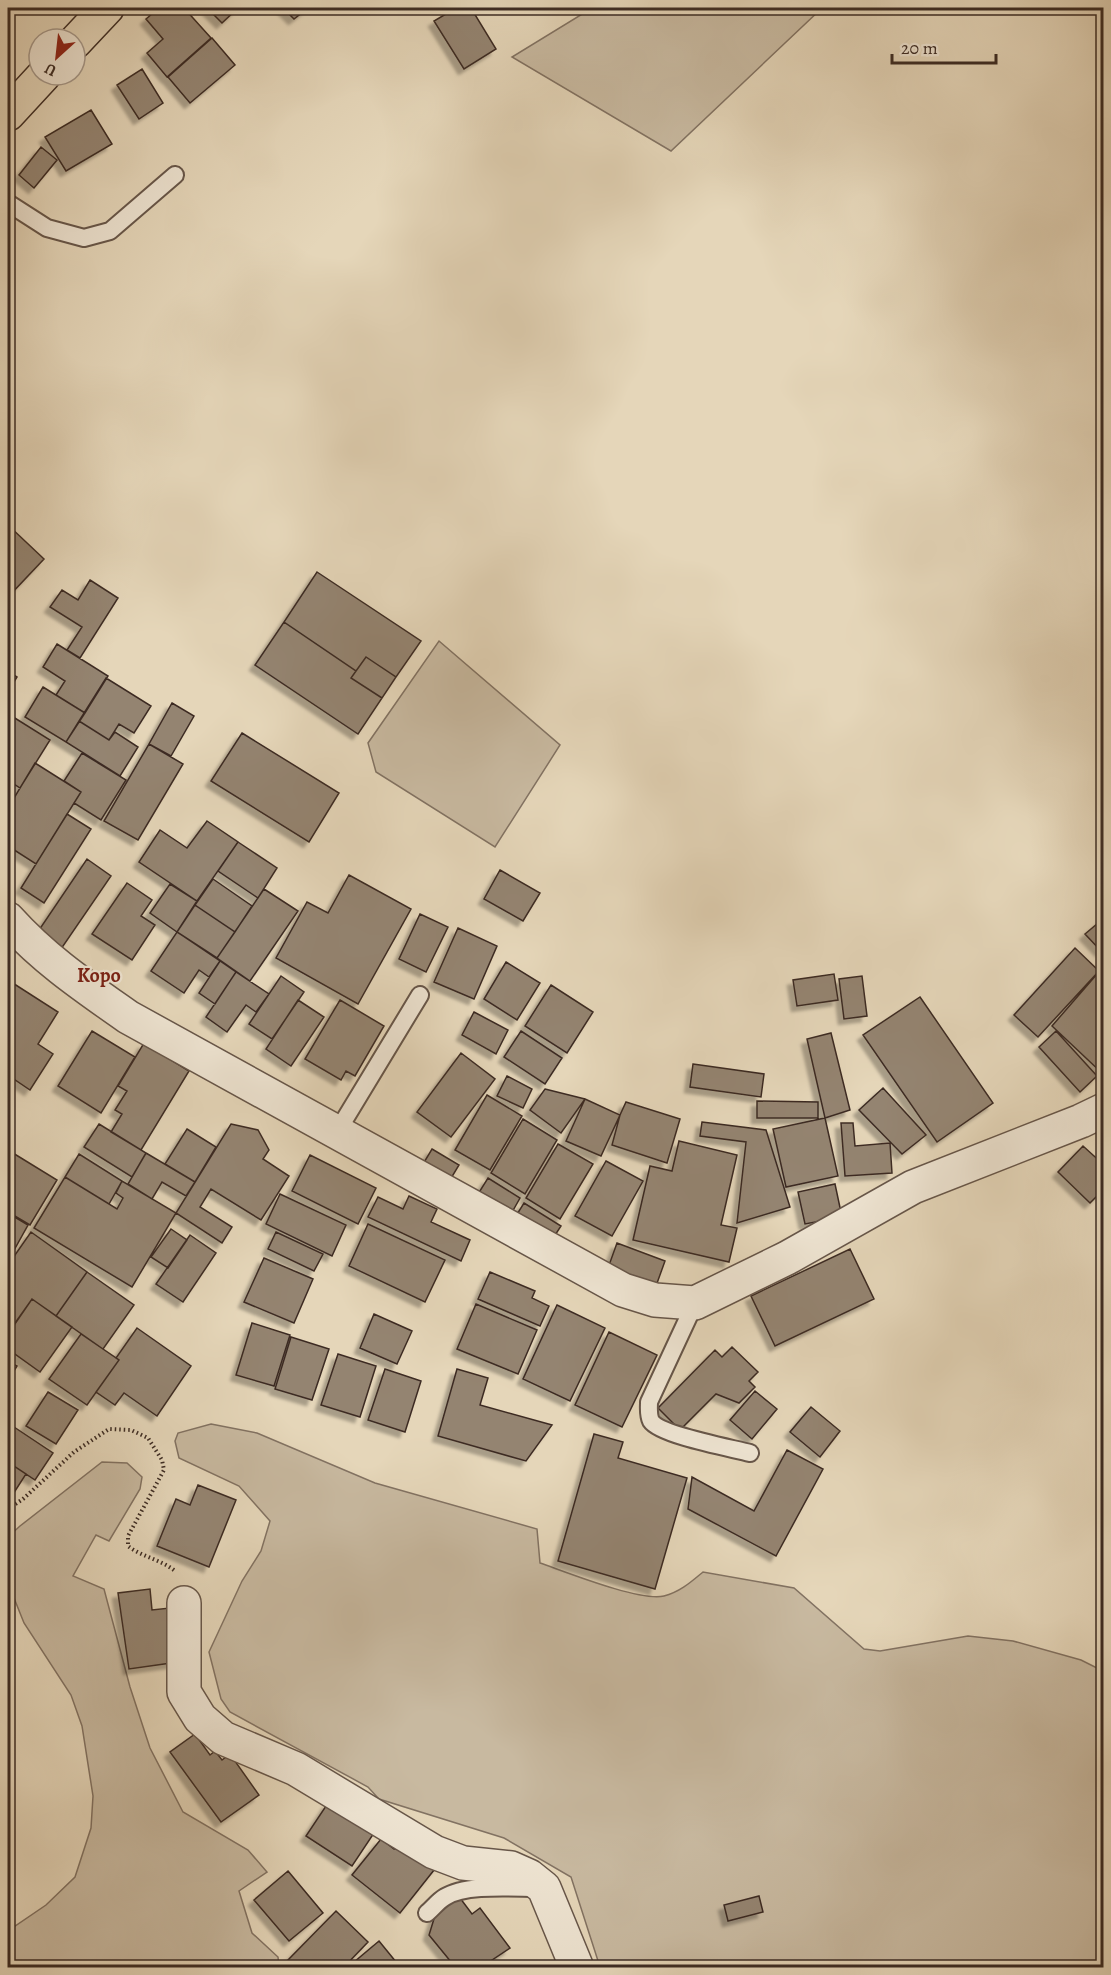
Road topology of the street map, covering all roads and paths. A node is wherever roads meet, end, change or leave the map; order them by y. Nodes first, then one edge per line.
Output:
1 (102, 9) edge
2 (87, 27) edge
3 (33, 87) edge
4 (8, 114) edge
5 (175, 175) dead end
6 (8, 203) edge
7 (8, 919) edge
8 (420, 994) dead end
9 (1104, 1110) edge
10 (337, 1132) junction
11 (695, 1303) junction
12 (750, 1453) dead end
13 (8, 1509) edge
14 (184, 1603) joint
15 (544, 1888) junction
16 (428, 1913) dead end
17 (577, 1968) edge

1 - 2 highway
3 - 4 highway
5 - 6 lane
7 - 10 street
8 - 10 lane
9 - 11 street
10 - 11 street
11 - 12 lane
13 - 14 path
14 - 15 street
15 - 16 lane
15 - 17 street

